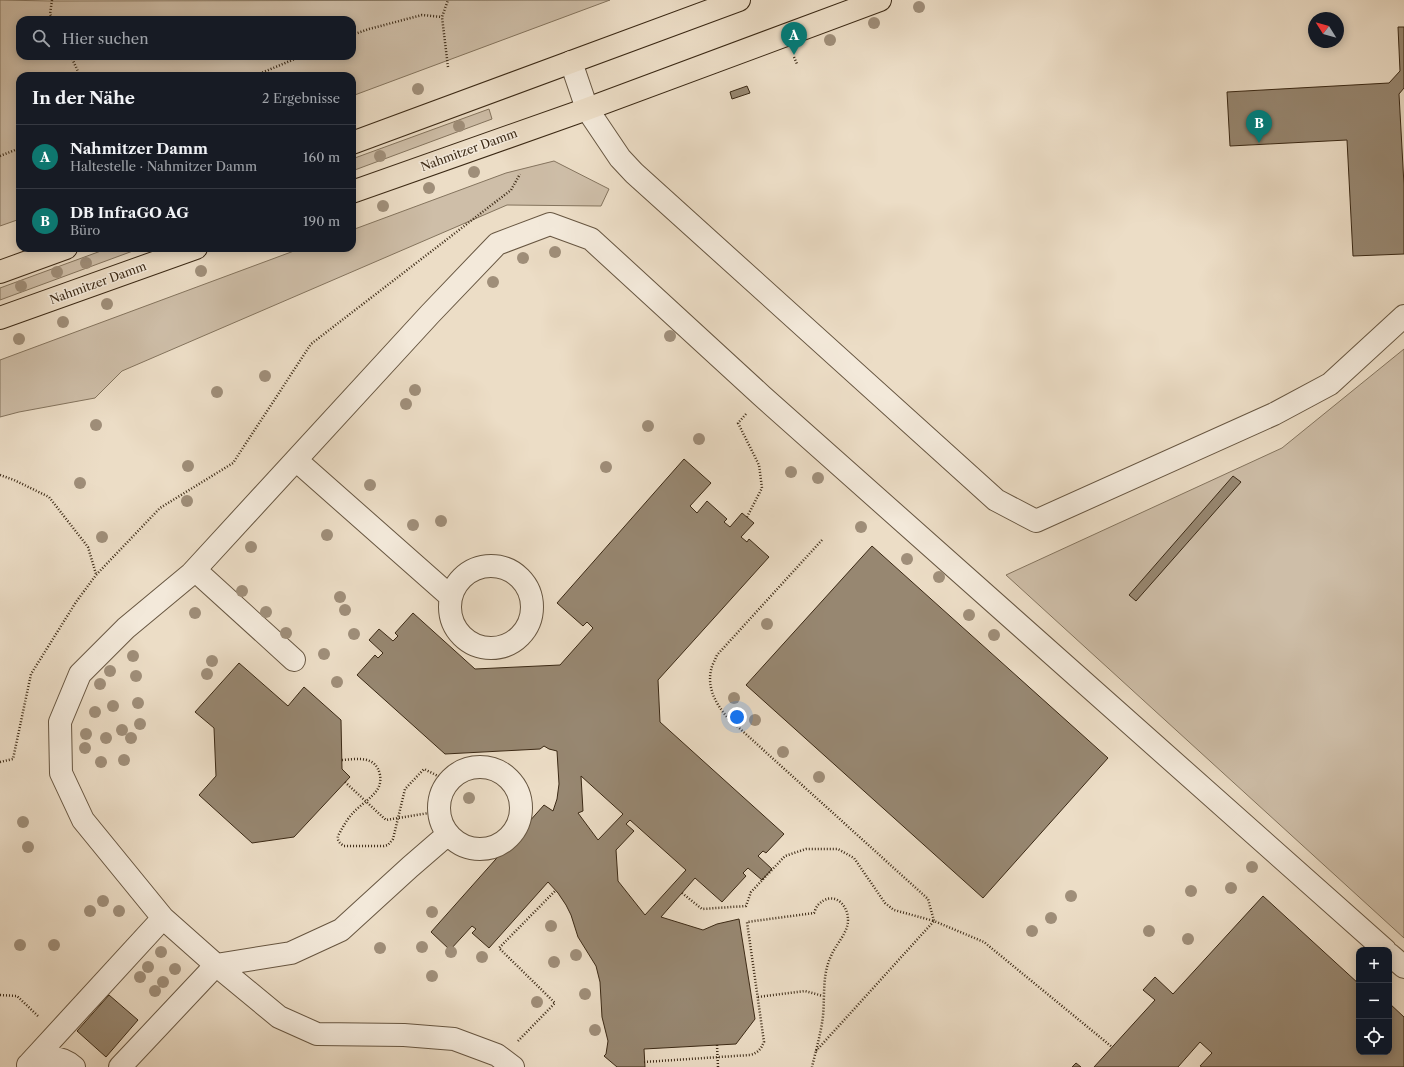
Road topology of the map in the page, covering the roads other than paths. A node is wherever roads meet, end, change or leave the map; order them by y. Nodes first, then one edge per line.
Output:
1 (739, 0) edge
2 (880, 0) edge
3 (571, 62) junction
4 (587, 109) junction
5 (356, 142) edge
6 (356, 191) edge
7 (55, 252) edge
8 (185, 252) edge
9 (0, 272) edge
10 (1404, 316) edge
11 (0, 318) edge
12 (296, 460) junction
13 (194, 570) junction
14 (451, 597) dead end
15 (294, 660) dead end
16 (447, 835) junction
17 (164, 918) junction
18 (1382, 947) edge
19 (1392, 957) edge
20 (216, 965) junction
21 (1404, 967) edge
22 (507, 1063) edge
23 (28, 1066) edge
24 (74, 1067) edge
25 (120, 1067) edge

1 - 3 main road
2 - 4 main road, Nahmitzer Damm
3 - 4 lane
3 - 5 main road
4 - 6 main road, Nahmitzer Damm
4 - 10 lane
7 - 9 main road
8 - 11 main road, Nahmitzer Damm
12 - 13 lane
12 - 14 lane
12 - 18 lane
13 - 15 lane
13 - 17 lane
16 - 16 lane
16 - 20 lane
17 - 20 lane
17 - 23 lane
19 - 21 lane
20 - 22 lane
20 - 25 lane
23 - 24 lane

